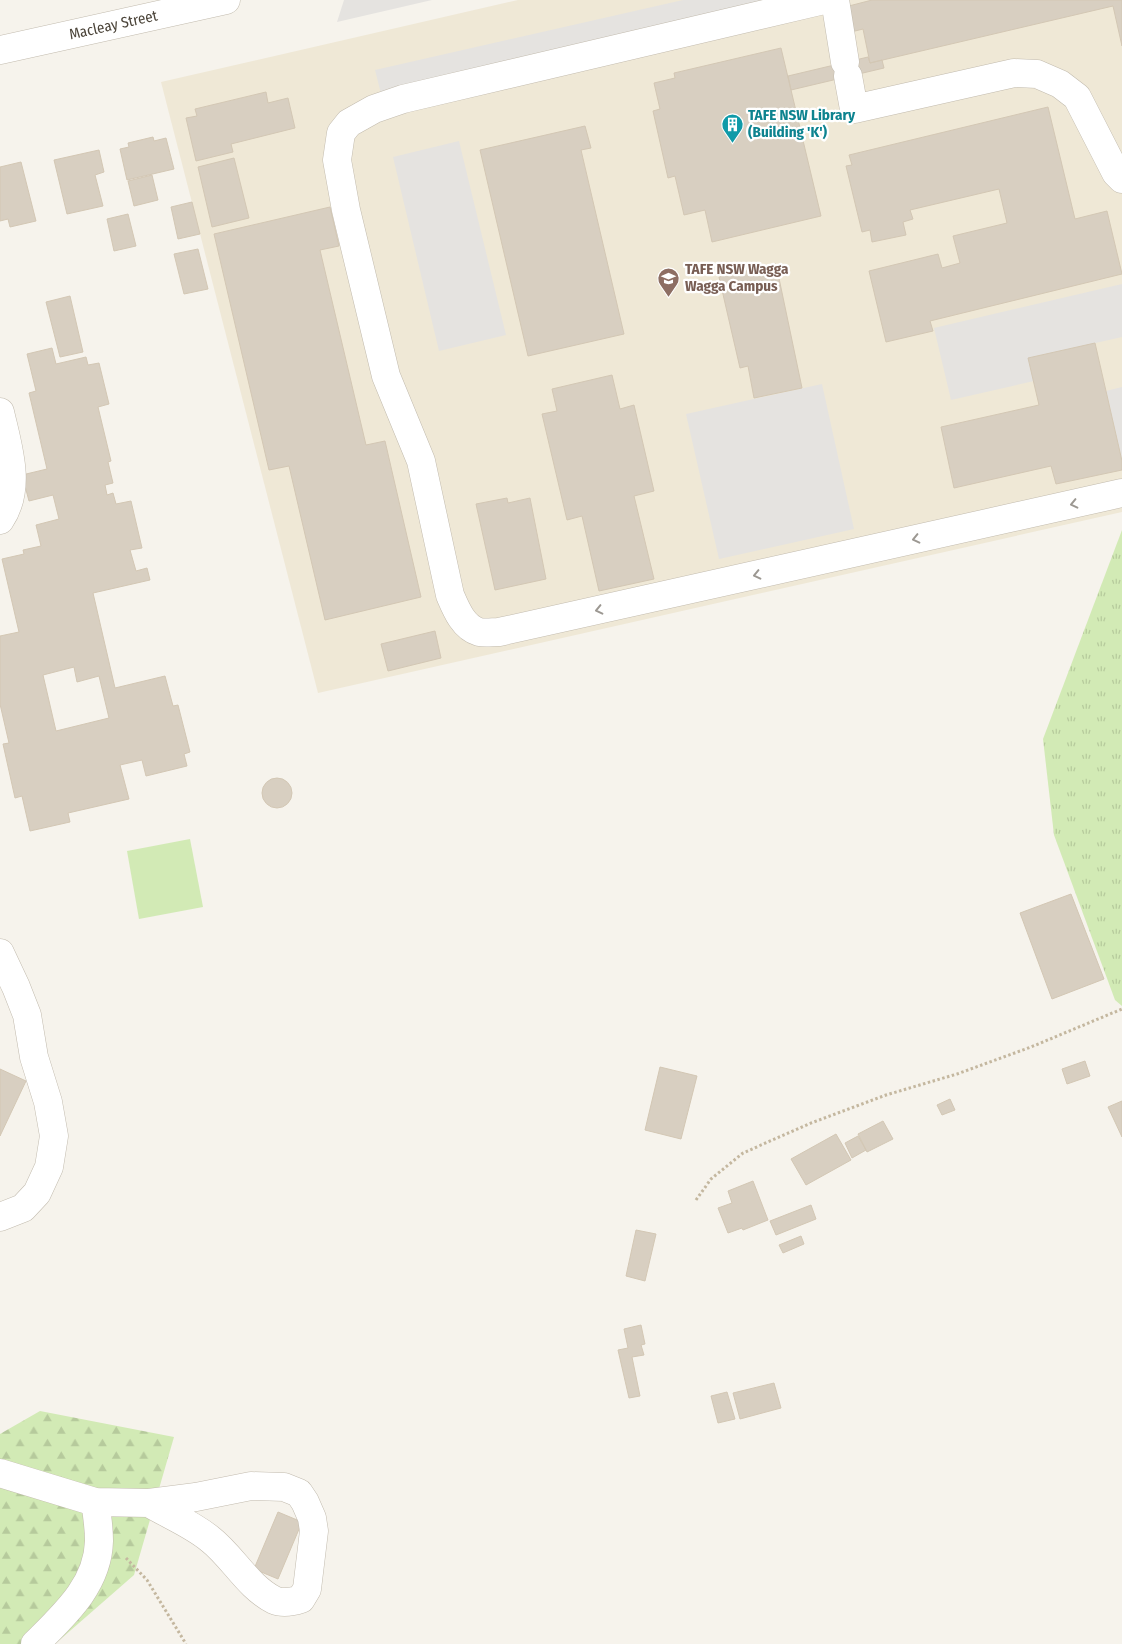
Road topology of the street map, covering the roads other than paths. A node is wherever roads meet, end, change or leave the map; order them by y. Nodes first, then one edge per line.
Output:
1 (226, 0) edge
2 (824, 0) edge
3 (835, 0) edge
4 (0, 50) edge
5 (1122, 180) edge
6 (0, 412) edge
7 (1122, 494) edge
8 (0, 520) edge
9 (0, 953) edge
10 (0, 1217) edge
11 (0, 1473) edge
12 (149, 1503) junction
13 (97, 1515) junction
14 (35, 1644) edge

1 - 4 street, Macleay Street
7 -> 2 street
3 - 5 street
6 - 8 street
9 - 10 street
11 - 13 street
12 - 12 street
12 - 13 street
13 - 14 street

